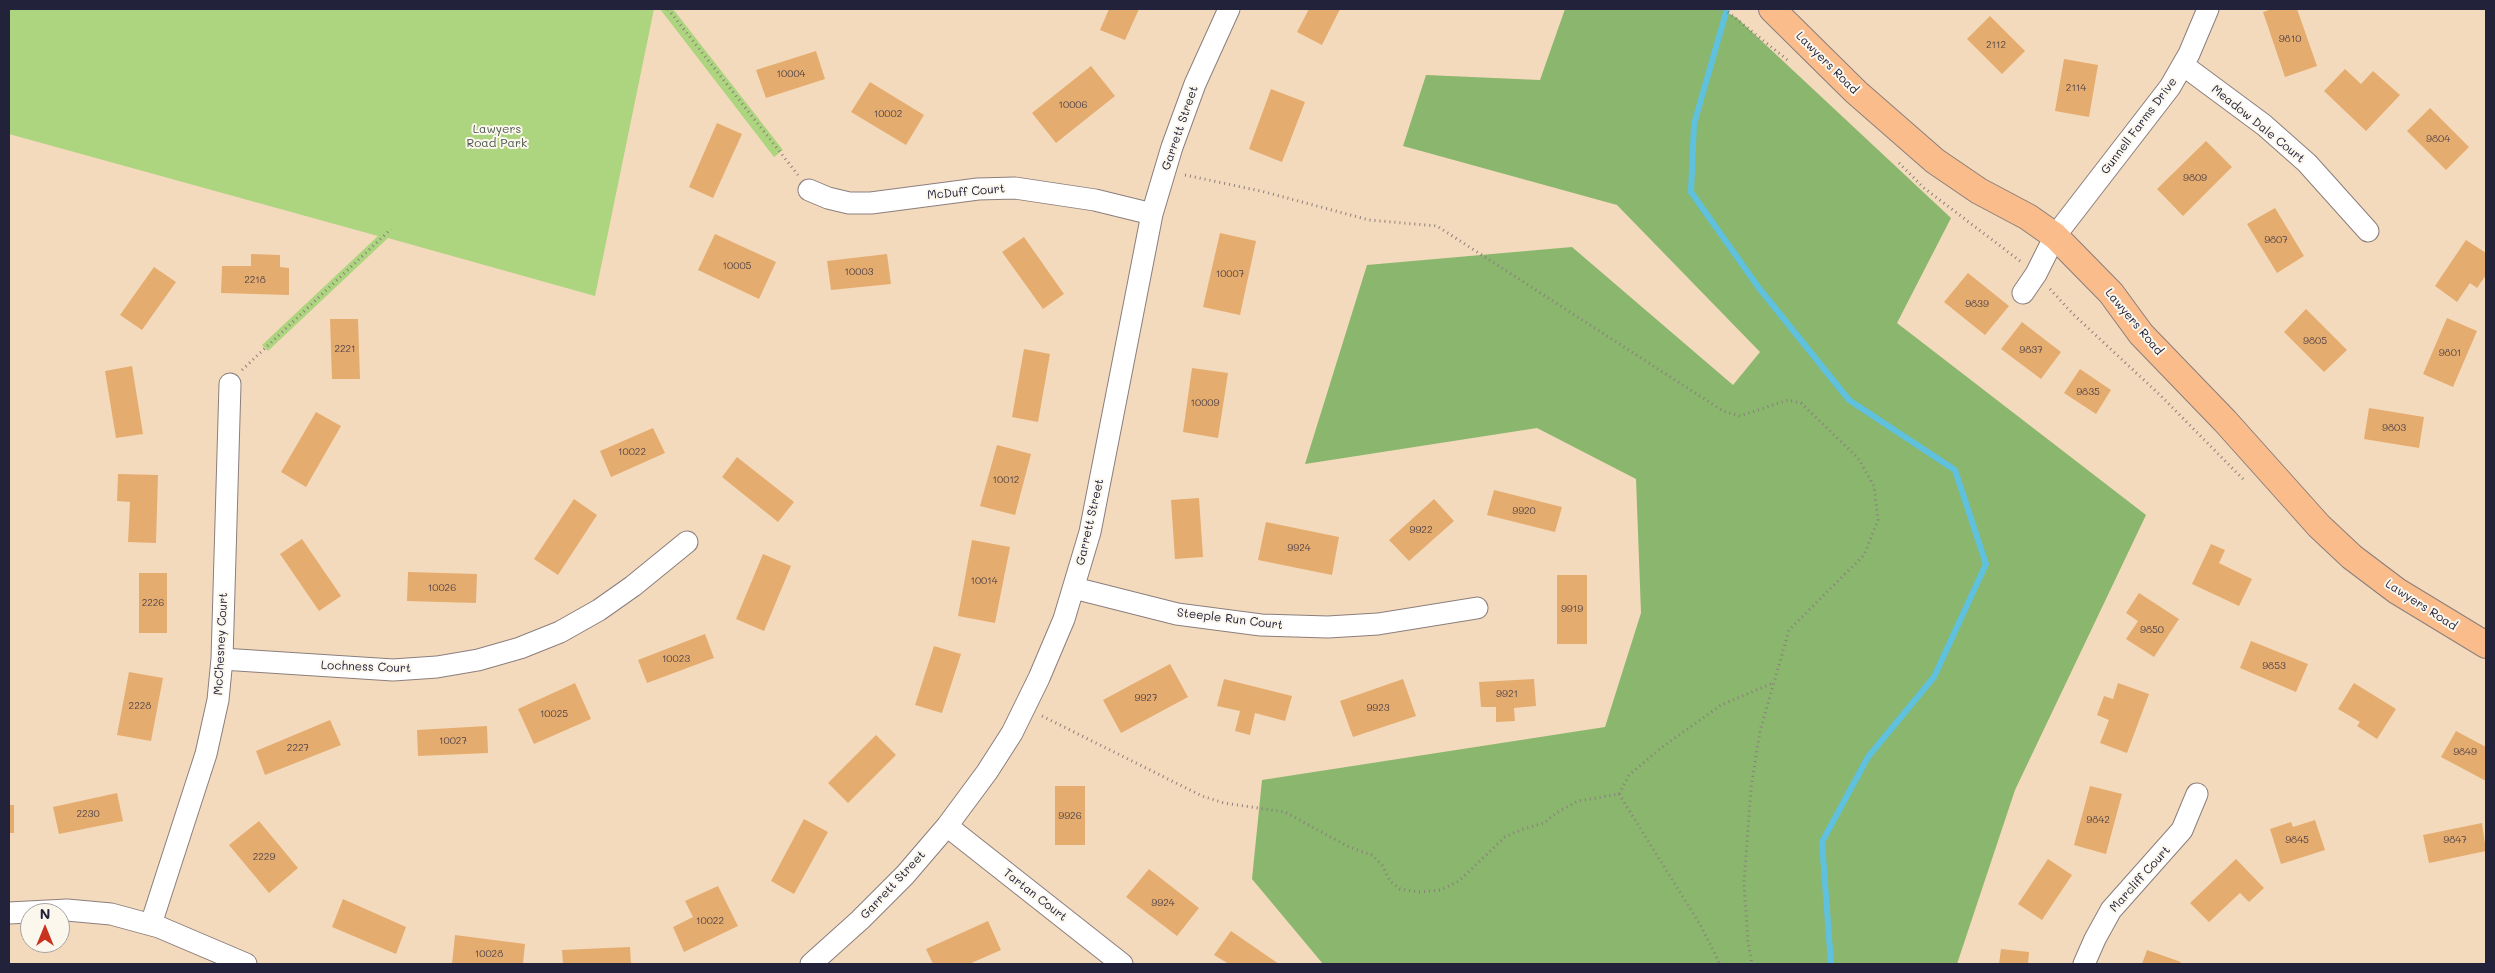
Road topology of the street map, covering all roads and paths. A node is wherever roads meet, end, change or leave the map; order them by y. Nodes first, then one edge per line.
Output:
1 (668, 9) edge
2 (1230, 9) edge
3 (1724, 9) edge
4 (1772, 9) edge
5 (2208, 9) edge
6 (1794, 65) dead end
7 (2184, 65) junction
8 (1893, 156) dead end
9 (1165, 170) junction
10 (809, 190) joint
11 (1152, 214) junction
12 (391, 229) dead end
13 (2368, 231) dead end
14 (2055, 236) junction
15 (2036, 274) junction
16 (2023, 293) dead end
17 (230, 384) joint
18 (2252, 488) dead end
19 (687, 542) dead end
20 (1074, 588) junction
21 (1477, 608) dead end
22 (2486, 645) edge
23 (222, 659) junction
24 (1773, 682) junction
25 (1025, 708) junction
26 (1619, 794) junction
27 (2197, 794) dead end
28 (947, 826) junction
29 (9, 913) edge
30 (151, 924) junction
31 (246, 964) edge
32 (811, 964) edge
33 (1122, 964) edge
34 (1720, 964) edge
35 (1752, 964) edge
36 (2084, 964) edge

1 - 10 path
2 - 9 street, Garrett Street
3 - 6 path
4 - 14 main road, Lawyers Road
5 - 7 street, Gunnell Farms Drive
7 - 13 street, Meadow Dale Court
7 - 14 street, Gunnell Farms Drive
8 - 15 path
9 - 11 street, Garrett Street
9 - 24 path
10 - 11 street, McDuff Court
11 - 20 street, Garrett Street
12 - 17 path
14 - 15 street, Gunnell Farms Drive
14 - 22 main road, Lawyers Road
15 - 16 street, Gunnell Farms Drive
15 - 18 path
17 - 23 street, McChesney Court
19 - 23 street, Lochness Court
20 - 21 street, Steeple Run Court
20 - 25 street, Garrett Street
23 - 30 street, McChesney Court
24 - 26 path
24 - 35 path
25 - 26 path
25 - 28 street, Garrett Street
26 - 34 path
27 - 36 street, Marcliff Court
28 - 32 street, Garrett Street
28 - 33 street, Tartan Court
29 - 30 street
30 - 31 street

